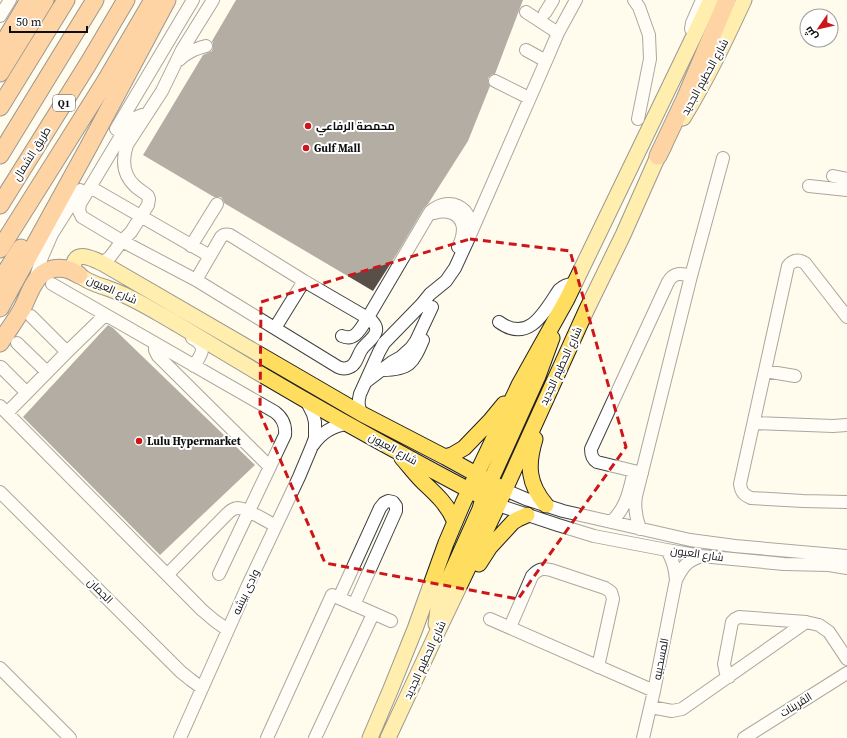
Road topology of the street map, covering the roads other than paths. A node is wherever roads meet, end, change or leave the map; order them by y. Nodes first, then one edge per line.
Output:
1 (10, 0) edge
2 (29, 0) edge
3 (45, 0) edge
4 (66, 0) edge
5 (95, 0) edge
6 (126, 0) edge
7 (153, 0) edge
8 (167, 0) edge
9 (193, 0) edge
10 (213, 0) edge
11 (553, 0) edge
12 (576, 0) edge
13 (634, 0) edge
14 (702, 0) edge
15 (711, 0) edge
16 (727, 0) edge
17 (744, 0) edge
18 (526, 12) dead end
19 (545, 13) dead end
20 (0, 16) edge
21 (558, 33) junction
22 (692, 42) junction
23 (206, 46) dead end
24 (0, 49) edge
25 (526, 50) dead end
26 (546, 61) junction
27 (172, 70) junction
28 (0, 73) edge
29 (494, 81) dead end
30 (530, 98) junction
31 (0, 107) edge
32 (147, 114) junction
33 (638, 119) dead end
34 (89, 146) junction
35 (0, 155) edge
36 (658, 156) junction
37 (723, 158) dead end
38 (833, 176) dead end
39 (847, 179) edge
40 (809, 186) dead end
41 (90, 187) junction
42 (847, 190) edge
43 (0, 205) edge
44 (219, 206) dead end
45 (141, 216) junction
46 (424, 222) junction
47 (473, 228) junction
48 (127, 239) junction
49 (194, 247) junction
50 (0, 249) edge
51 (210, 256) junction
52 (105, 265) junction
53 (79, 275) junction
54 (691, 276) junction
55 (196, 280) junction
56 (0, 281) edge
57 (304, 281) junction
58 (34, 283) junction
59 (52, 284) dead end
60 (574, 284) junction
61 (567, 299) junction
62 (0, 308) edge
63 (416, 309) junction
64 (434, 309) dead end
65 (105, 315) junction
66 (31, 316) dead end
67 (847, 318) edge
68 (367, 319) junction
69 (170, 320) junction
70 (499, 322) dead end
71 (275, 328) junction
72 (342, 336) dead end
73 (0, 343) edge
74 (17, 343) dead end
75 (155, 344) junction
76 (67, 352) junction
77 (230, 356) junction
78 (1, 368) dead end
79 (198, 368) junction
80 (765, 371) junction
81 (47, 372) junction
82 (795, 376) dead end
83 (365, 384) junction
84 (519, 384) junction
85 (27, 393) junction
86 (306, 400) junction
87 (542, 407) junction
88 (4, 409) edge
89 (362, 414) junction
90 (754, 423) junction
91 (347, 424) junction
92 (847, 425) edge
93 (312, 446) junction
94 (396, 451) junction
95 (445, 457) junction
96 (270, 467) junction
97 (638, 472) junction
98 (484, 478) junction
99 (469, 490) junction
100 (505, 490) junction
101 (0, 492) edge
102 (633, 495) junction
103 (483, 498) junction
104 (847, 502) edge
105 (498, 505) junction
106 (546, 505) junction
107 (248, 512) junction
108 (527, 515) junction
109 (455, 522) junction
110 (611, 522) junction
111 (276, 526) junction
112 (640, 529) junction
113 (667, 550) junction
114 (700, 556) junction
115 (847, 556) edge
116 (847, 568) edge
117 (219, 574) dead end
118 (167, 575) junction
119 (676, 580) junction
120 (458, 589) junction
121 (339, 598) junction
122 (354, 605) junction
123 (373, 614) junction
124 (490, 619) dead end
125 (390, 621) dead end
126 (806, 622) junction
127 (510, 627) junction
128 (228, 630) junction
129 (436, 635) junction
130 (847, 660) edge
131 (598, 667) junction
132 (0, 668) edge
133 (847, 673) edge
134 (729, 677) junction
135 (202, 688) junction
136 (654, 691) junction
137 (651, 707) junction
138 (70, 738) edge
139 (180, 738) edge
140 (267, 738) edge
141 (315, 738) edge
142 (370, 738) edge
143 (388, 738) edge
144 (643, 738) edge
145 (744, 738) edge

1 - 20 street
2 - 24 highway
3 - 28 highway
4 - 31 highway
5 - 35 highway, Q1
6 - 43 highway, طريق الشمال / Q1
7 - 50 highway
8 - 34 highway
9 - 58 street
10 - 27 street
11 - 19 street
12 - 21 street
13 - 33 street
14 - 22 street
15 - 22 main road, شارع الحطيم الجديد
16 - 36 highway
17 - 36 main road, شارع الحطيم الجديد
18 - 21 street
21 - 26 street
22 - 60 main road, شارع الحطيم الجديد
23 - 27 street
25 - 26 street
26 - 30 street
27 - 32 street
29 - 30 street
30 - 47 street
32 - 41 street
32 - 45 street
34 - 56 highway
34 - 62 highway
36 - 87 main road, شارع الحطيم الجديد
37 - 54 street
38 - 39 street
40 - 42 street
41 - 45 street
41 - 48 street
44 - 49 street
45 - 48 street
45 - 49 street
46 - 47 street
46 - 63 street
46 - 68 street
47 - 63 street
48 - 52 street
48 - 55 street
49 - 51 street
51 - 55 street
51 - 57 street
52 - 53 main road, شارع العيون
52 - 89 main road, شارع العيون
53 - 58 highway
53 - 69 main road, شارع العيون
54 - 97 street
54 - 97 street
55 - 71 street
57 - 68 street
57 - 71 street
58 - 73 highway
59 - 65 street
60 - 61 main road, شارع الحطيم الجديد
60 - 70 street
61 - 84 main road, شارع الحطيم الجديد
61 - 98 main road
63 - 83 street
64 - 83 street
65 - 75 street
65 - 76 street
66 - 76 street
67 - 80 street
68 - 71 street
68 - 72 street
69 - 77 main road, شارع العيون
69 - 79 street
74 - 81 street
75 - 79 street
75 - 96 street
76 - 81 street
77 - 79 street
77 - 86 main road, شارع العيون
78 - 85 street
79 - 96 street
80 - 82 street
80 - 90 street
81 - 85 street
83 - 89 street
84 - 95 main road
84 - 98 main road, شارع الحطيم الجديد
85 - 88 street
86 - 91 main road, شارع العيون
86 - 93 street, وادى بيشه
87 - 100 main road, شارع الحطيم الجديد
87 - 106 main road
88 - 118 street
89 - 95 main road, شارع العيون
90 - 92 street
90 - 104 street
91 - 93 street, وادى بيشه
91 - 94 main road, شارع العيون
93 - 111 street, وادى بيشه
94 - 99 main road, شارع العيون
94 - 109 main road
95 - 98 main road, شارع العيون
96 - 107 street
97 - 102 street
98 - 99 main road, شارع الحطيم الجديد
98 - 100 main road, شارع العيون
98 - 103 main road
98 - 105 main road
99 - 103 main road, شارع العيون
99 - 109 main road, شارع الحطيم الجديد
100 - 105 main road, شارع الحطيم الجديد
100 - 106 street, شارع العيون
101 - 135 street, الجمان
102 - 110 street
102 - 112 street
103 - 105 main road, شارع العيون
103 - 129 main road
105 - 108 street, شارع العيون
105 - 120 main road, شارع الحطيم الجديد
106 - 110 street, شارع العيون
107 - 111 street
107 - 117 street
107 - 118 street
108 - 113 street, شارع العيون
108 - 120 main road
109 - 142 main road, شارع الحطيم الجديد
110 - 112 street, شارع العيون
111 - 128 street, وادى بيشه
112 - 115 street, شارع العيون
113 - 114 street, شارع العيون
113 - 119 street, المسحبيه
114 - 116 street, شارع العيون
114 - 119 street, المسحبيه
118 - 128 street
119 - 136 street, المسحبيه
120 - 129 main road, شارع الحطيم الجديد
121 - 122 street
121 - 122 street
121 - 140 street
122 - 123 street
123 - 125 street
123 - 141 street
124 - 127 street
126 - 130 street
126 - 134 street
126 - 134 street
127 - 131 street
127 - 131 street
128 - 135 street, وادى بيشه
129 - 143 main road, شارع الحطيم الجديد
131 - 136 street
132 - 138 street
133 - 145 street, القرينات
134 - 137 street
135 - 139 street, وادى بيشه
136 - 137 street, المسحبيه
137 - 144 street, المسحبيه

